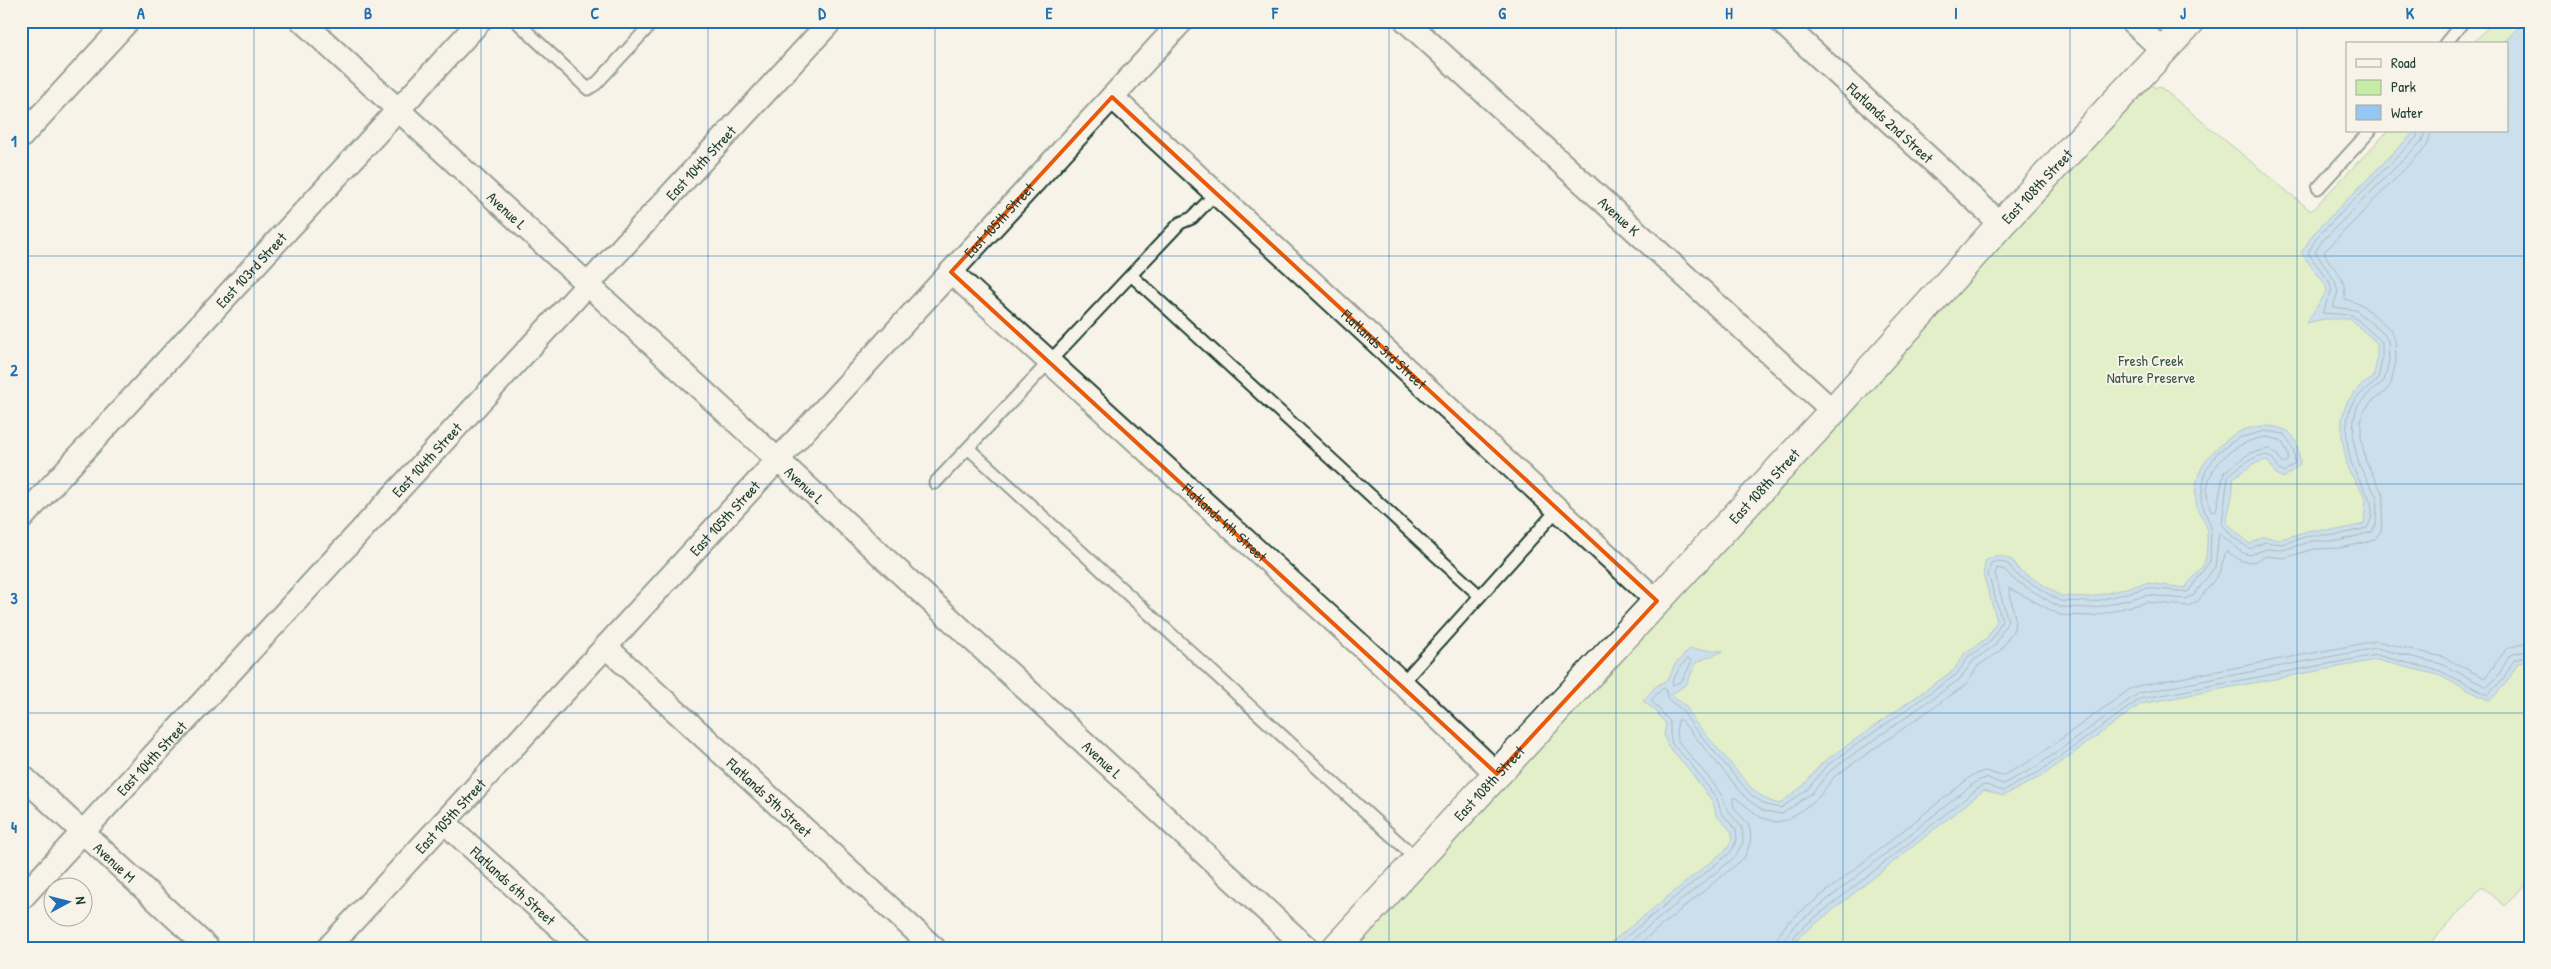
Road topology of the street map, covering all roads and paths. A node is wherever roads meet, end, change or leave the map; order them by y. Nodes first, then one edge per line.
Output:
1 (128, 21) edge
2 (302, 21) edge
3 (480, 21) edge
4 (516, 21) edge
5 (654, 21) edge
6 (830, 21) edge
7 (1182, 21) edge
8 (1406, 21) edge
9 (1780, 21) edge
10 (2131, 21) edge
11 (2191, 21) edge
12 (2462, 22) edge
13 (2447, 42) edge
14 (2164, 51) junction
15 (1112, 97) junction
16 (398, 110) junction
17 (2369, 132) edge
18 (21, 137) edge
19 (2318, 188) dead end
20 (1216, 193) junction
21 (2001, 224) junction
22 (951, 272) junction
23 (1131, 276) junction
24 (588, 284) junction
25 (1050, 363) junction
26 (1833, 411) junction
27 (968, 448) junction
28 (778, 460) junction
29 (935, 483) dead end
30 (1558, 509) junction
31 (21, 519) edge
32 (1480, 596) junction
33 (1657, 601) junction
34 (606, 647) junction
35 (1402, 683) junction
36 (1497, 774) junction
37 (21, 775) edge
38 (444, 822) junction
39 (83, 832) junction
40 (1418, 860) junction
41 (21, 899) edge
42 (208, 948) edge
43 (328, 948) edge
44 (582, 948) edge
45 (934, 948) edge
46 (1307, 948) edge
47 (1336, 948) edge

1 - 18 street
2 - 16 street, Avenue L
3 - 16 street, East 103rd Street
4 - 5 lane
6 - 24 street, East 104th Street
7 - 15 street, East 105th Street
8 - 26 street, Avenue K
9 - 21 street, Flatlands 2nd Street
10 - 14 street
11 - 14 street, East 108th Street
12 - 13 lane
14 - 21 street, East 108th Street
15 - 20 street, Flatlands 3rd Street
15 - 22 street, East 105th Street
16 - 24 street, Avenue L
16 - 31 street, East 103rd Street
17 - 19 lane
20 - 23 lane
20 - 30 street, Flatlands 3rd Street
21 - 26 street, East 108th Street
22 - 25 street, Flatlands 4th Street
22 - 28 street, East 105th Street
23 - 25 lane
23 - 32 lane
24 - 28 street, Avenue L
24 - 39 street, East 104th Street
25 - 27 lane
25 - 35 street, Flatlands 4th Street
26 - 33 street, East 108th Street
27 - 29 lane
27 - 40 lane
28 - 34 street, East 105th Street
28 - 46 street, Avenue L
30 - 32 lane
30 - 33 street, Flatlands 3rd Street
32 - 35 lane
33 - 36 street, East 108th Street
34 - 38 street, East 105th Street
34 - 45 street, Flatlands 5th Street
35 - 36 street, Flatlands 4th Street
36 - 40 street, East 108th Street
37 - 39 street, Avenue M
38 - 43 street, East 105th Street
38 - 44 street, Flatlands 6th Street
39 - 41 street, East 104th Street
39 - 42 street, Avenue M
40 - 47 street, East 108th Street

